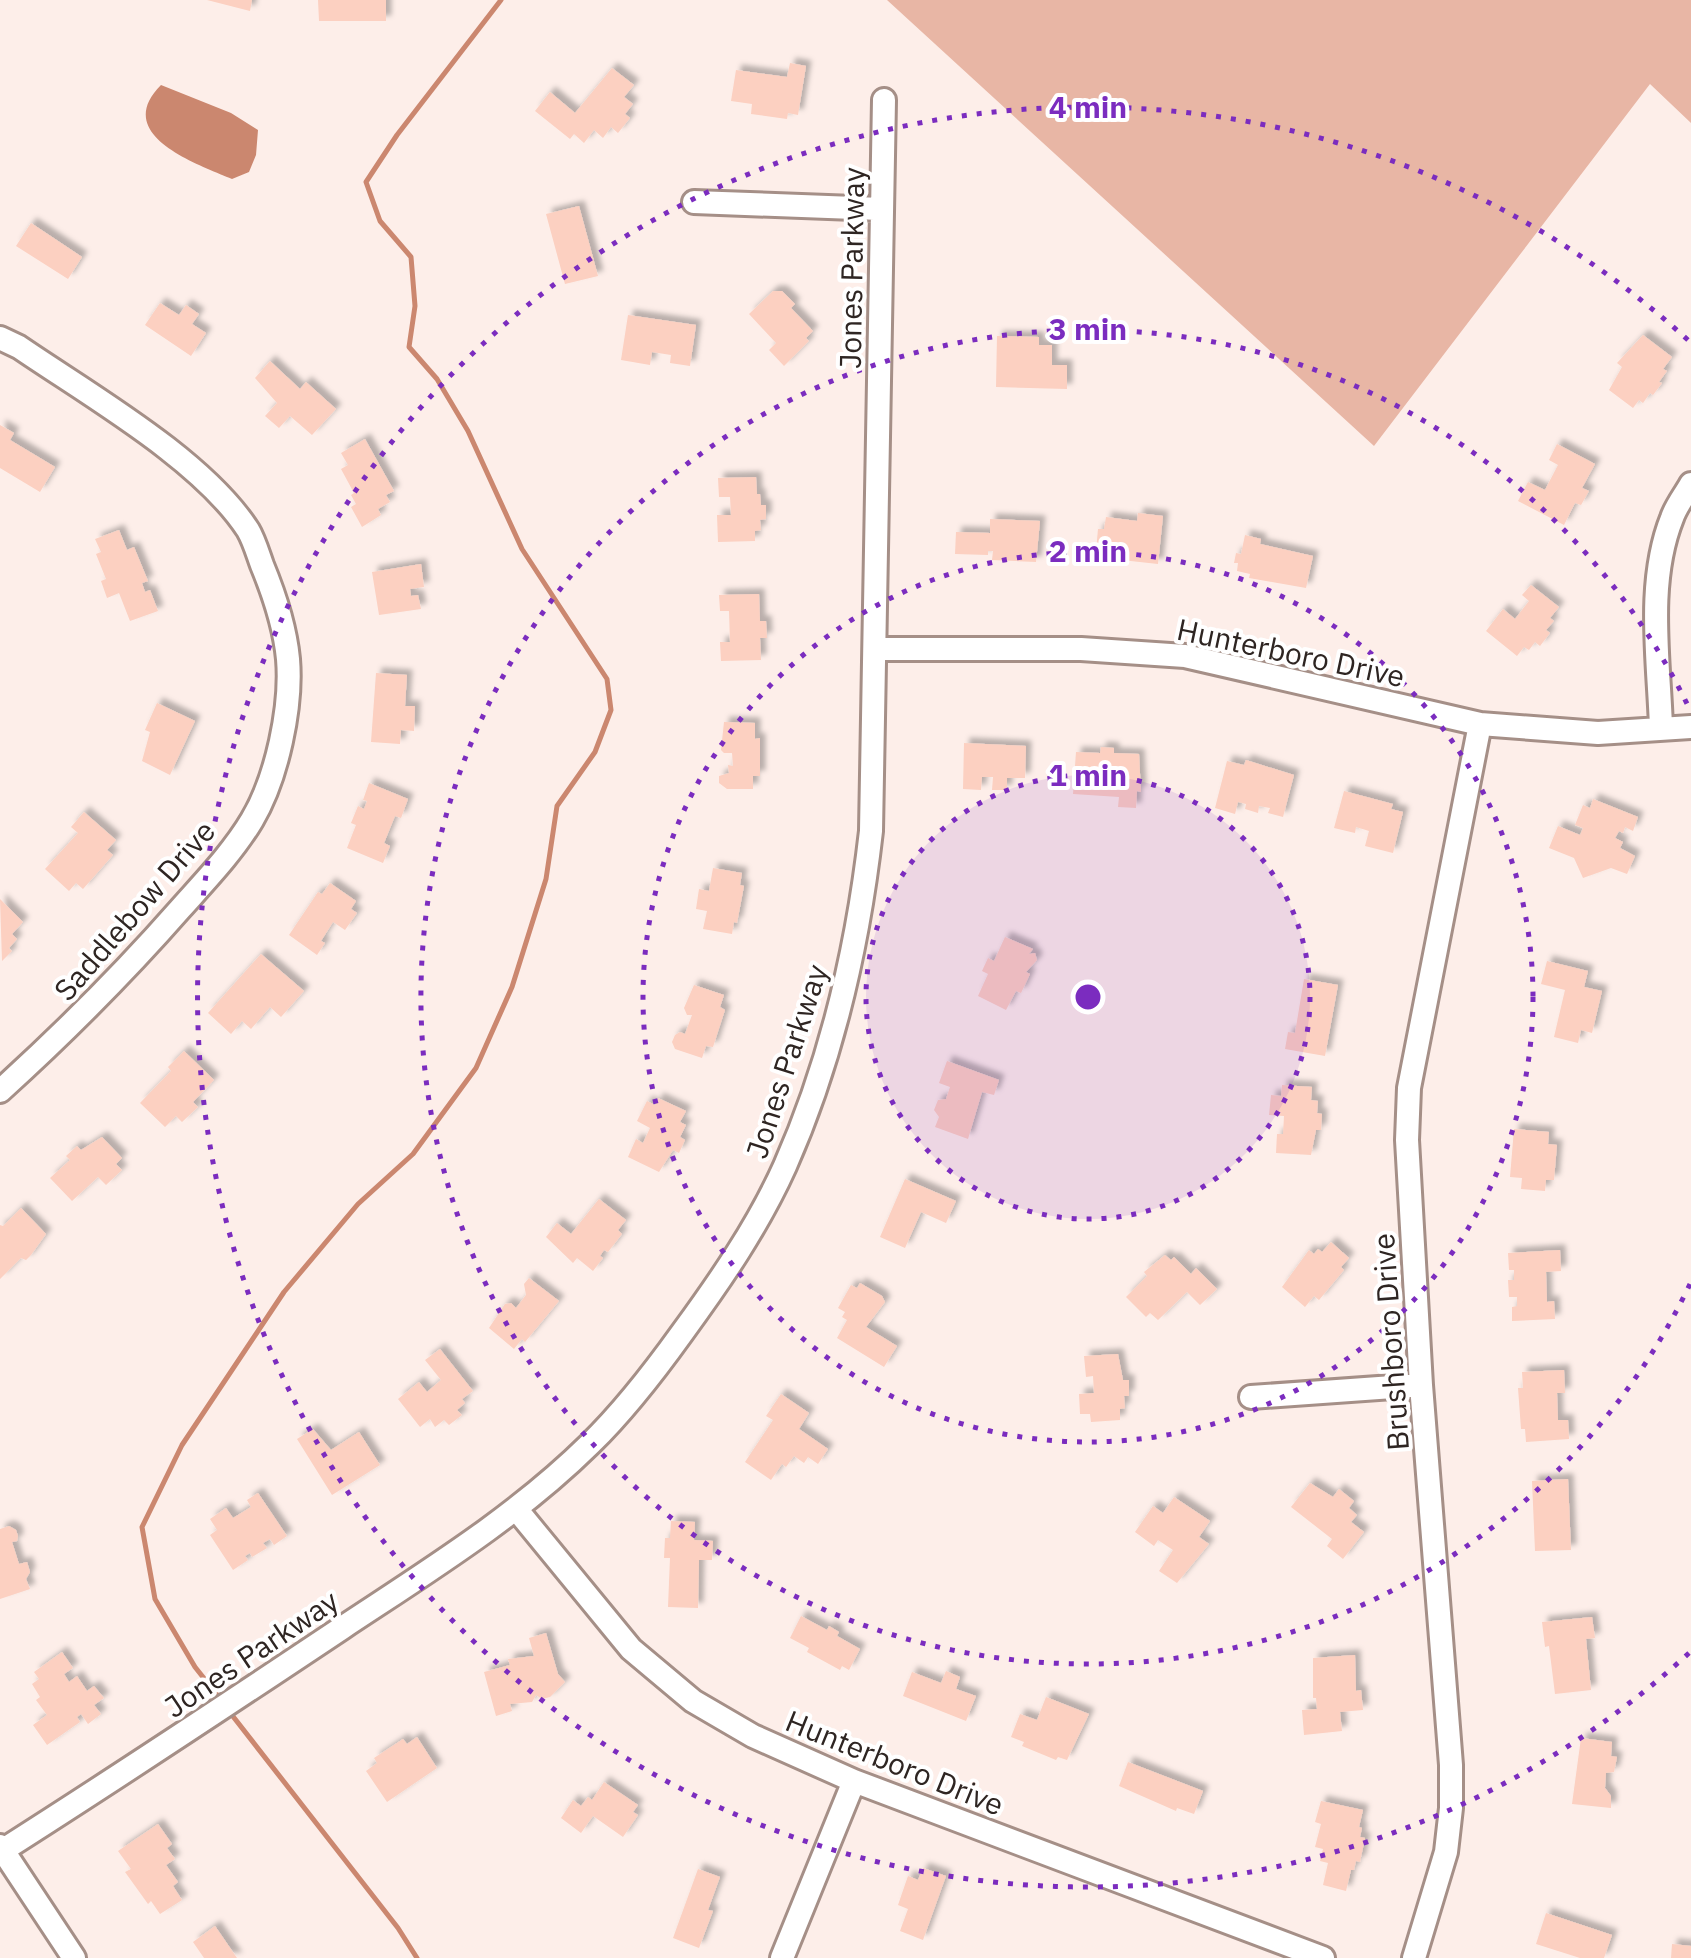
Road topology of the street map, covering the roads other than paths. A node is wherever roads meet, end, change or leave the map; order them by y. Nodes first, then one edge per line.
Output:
1 (884, 100) dead end
2 (694, 202) dead end
3 (881, 209) junction
4 (0, 338) edge
5 (1691, 484) edge
6 (875, 649) junction
7 (1480, 724) junction
8 (1661, 728) junction
9 (1691, 728) edge
10 (0, 1090) edge
11 (1421, 1385) junction
12 (1252, 1397) dead end
13 (517, 1510) junction
14 (854, 1780) junction
15 (1, 1850) edge
16 (74, 1958) edge
17 (782, 1958) edge
18 (1323, 1958) edge
19 (1414, 1958) edge

1 - 3 street, Jones Parkway
2 - 3 street
3 - 6 street, Jones Parkway
4 - 10 street, Saddlebow Drive
5 - 8 street
6 - 7 street, Hunterboro Drive
6 - 13 street, Jones Parkway
7 - 8 street, Hunterboro Drive
7 - 11 street, Brushboro Drive
8 - 9 street, Hunterboro Drive
11 - 12 street
11 - 19 street, Brushboro Drive
13 - 14 street, Hunterboro Drive
13 - 15 street, Jones Parkway
14 - 17 street
14 - 18 street, Hunterboro Drive
15 - 16 street

